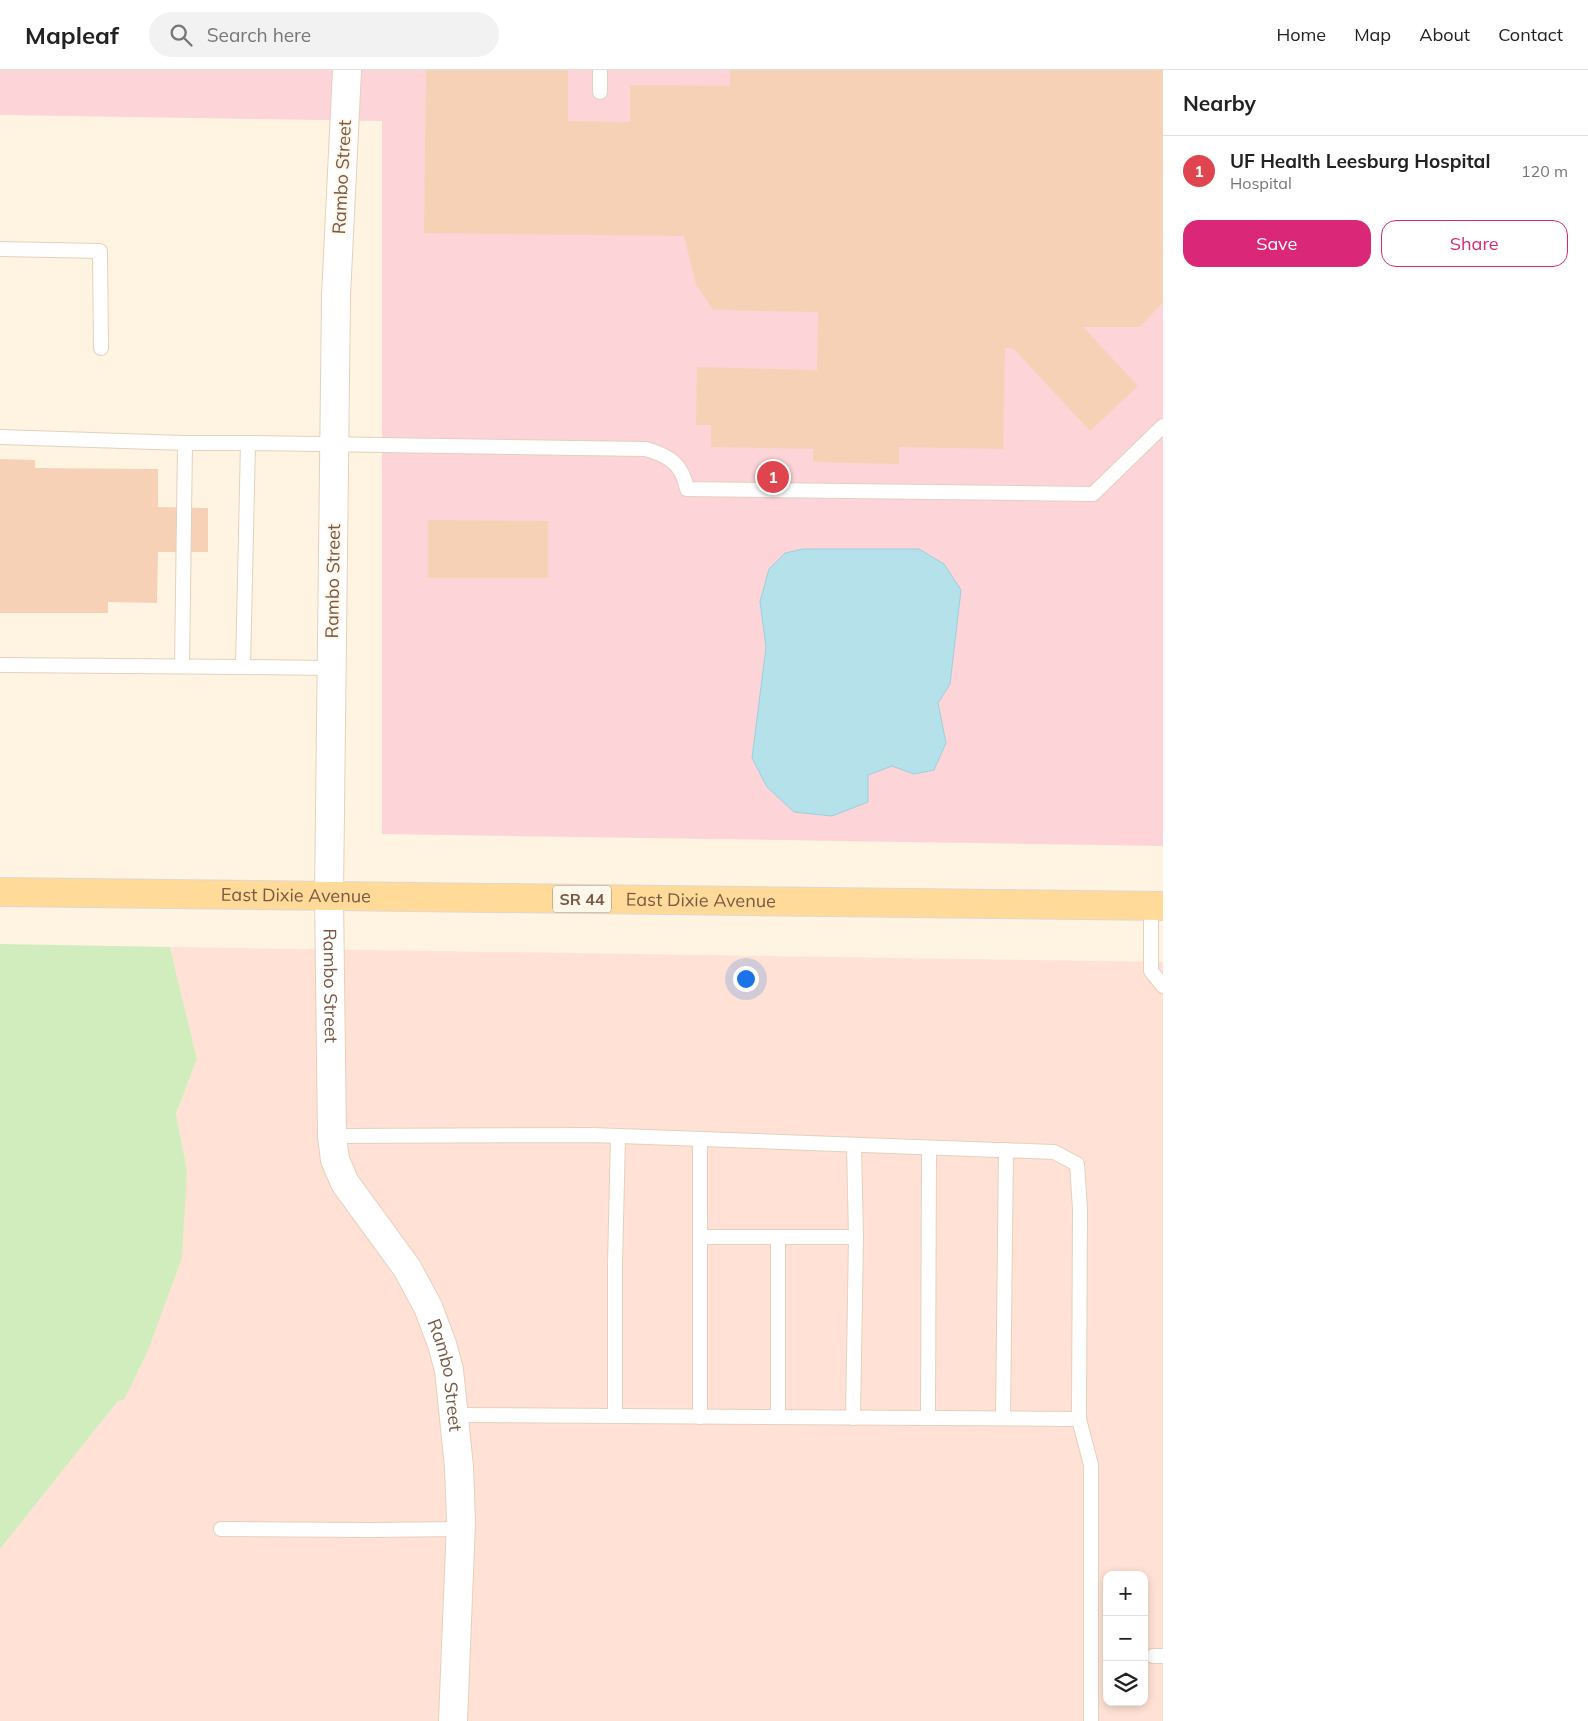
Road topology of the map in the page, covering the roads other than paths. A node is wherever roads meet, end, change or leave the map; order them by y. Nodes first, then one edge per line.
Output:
1 (347, 70) edge
2 (600, 70) edge
3 (600, 92) dead end
4 (0, 249) edge
5 (101, 348) dead end
6 (1163, 426) edge
7 (0, 437) edge
8 (185, 442) junction
9 (248, 442) junction
10 (335, 444) junction
11 (0, 665) edge
12 (182, 666) junction
13 (244, 667) junction
14 (332, 668) junction
15 (0, 892) edge
16 (329, 896) junction
17 (1157, 906) edge
18 (1163, 986) edge
19 (332, 1136) junction
20 (618, 1136) junction
21 (700, 1139) junction
22 (854, 1145) junction
23 (928, 1148) junction
24 (1006, 1150) junction
25 (700, 1237) junction
26 (778, 1237) junction
27 (856, 1237) junction
28 (454, 1415) junction
29 (615, 1416) junction
30 (700, 1417) junction
31 (778, 1417) junction
32 (854, 1418) junction
33 (928, 1418) junction
34 (1003, 1418) junction
35 (1079, 1419) junction
36 (221, 1529) dead end
37 (461, 1529) junction
38 (453, 1721) edge
39 (1090, 1721) edge

1 - 10 street, Rambo Street
2 - 3 lane
4 - 5 lane
6 - 10 lane
7 - 8 lane
8 - 9 lane
8 - 12 lane
9 - 10 lane
9 - 13 lane
10 - 14 street, Rambo Street
11 - 12 lane
12 - 13 lane
13 - 14 lane
14 - 16 street, Rambo Street
15 - 16 main road, East Dixie Avenue / SR 44
16 - 17 main road, East Dixie Avenue / SR 44
16 - 19 street, Rambo Street
17 - 18 lane
19 - 20 lane
19 - 28 street, Rambo Street
20 - 21 lane
20 - 29 lane
21 - 22 lane
21 - 25 lane
22 - 23 lane
22 - 27 lane
23 - 24 lane
23 - 33 lane
24 - 34 lane
24 - 35 lane
25 - 26 lane
25 - 30 lane
26 - 27 lane
26 - 31 lane
27 - 32 lane
28 - 29 lane
28 - 37 street, Rambo Street
29 - 30 lane
30 - 31 lane
31 - 32 lane
32 - 33 lane
33 - 34 lane
34 - 35 lane
35 - 39 lane
36 - 37 lane
37 - 38 street, Rambo Street

